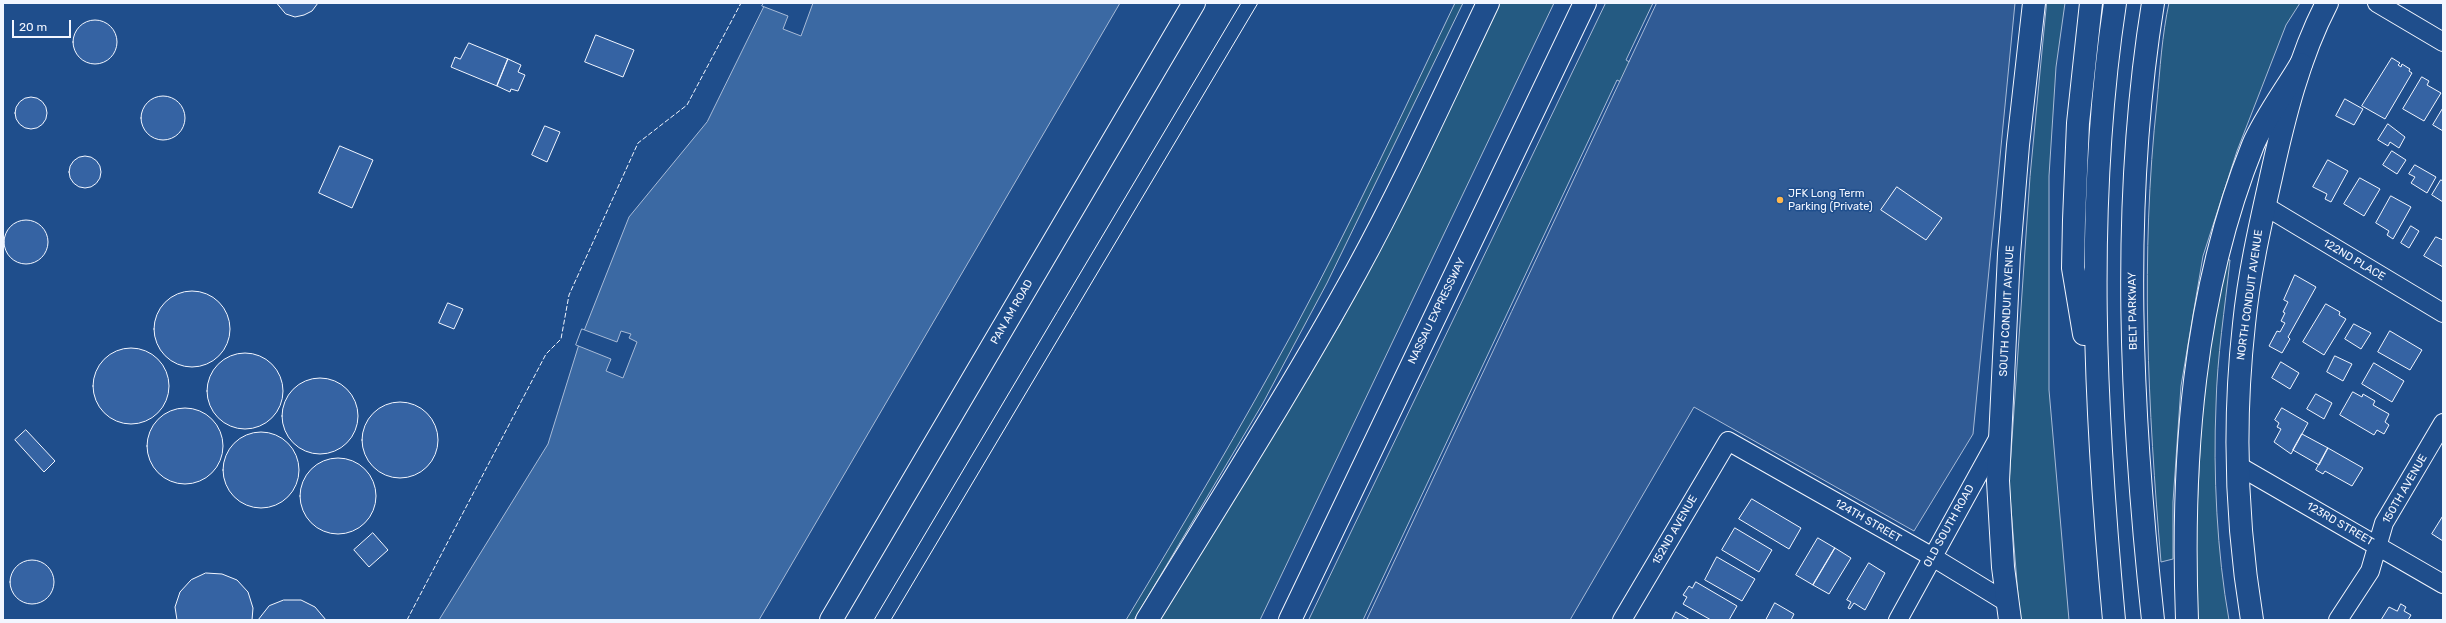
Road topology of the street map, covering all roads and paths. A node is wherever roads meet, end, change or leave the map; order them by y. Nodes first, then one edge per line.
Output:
1 (1194, 3) edge
2 (1488, 3) edge
3 (1585, 3) edge
4 (2034, 3) edge
5 (2091, 3) edge
6 (2114, 3) edge
7 (2153, 3) edge
8 (2327, 3) edge
9 (2376, 3) edge
10 (2443, 42) edge
11 (2301, 64) junction
12 (2265, 206) junction
13 (2443, 313) edge
14 (2099, 420) junction
15 (2443, 423) edge
16 (2001, 433) junction
17 (1728, 441) joint
18 (2237, 465) junction
19 (2378, 546) junction
20 (1931, 556) junction
21 (2443, 584) edge
22 (2009, 611) edge
23 (831, 620) edge
24 (1147, 620) edge
25 (1290, 620) edge
26 (1622, 620) edge
27 (1898, 620) edge
28 (2114, 620) edge
29 (2153, 620) edge
30 (2186, 620) edge
31 (2252, 620) edge
32 (2338, 620) edge

1 - 23 main road, PAN AM ROAD
2 - 24 main road
3 - 25 main road, NASSAU EXPRESSWAY
4 - 16 main road, SOUTH CONDUIT AVENUE
5 - 14 main road
6 - 14 main road
7 - 29 main road, BELT PARKWAY
8 - 11 main road, NORTH CONDUIT AVENUE
9 - 10 street
11 - 12 main road, NORTH CONDUIT AVENUE
11 - 30 main road
12 - 13 street, 122ND PLACE
12 - 18 main road, NORTH CONDUIT AVENUE
14 - 28 main road
15 - 19 street, 150TH AVENUE
16 - 20 street, OLD SOUTH ROAD
16 - 22 main road, SOUTH CONDUIT AVENUE
17 - 20 street, 124TH STREET
17 - 26 street, 152ND AVENUE
18 - 19 street, 123RD STREET
18 - 31 main road, NORTH CONDUIT AVENUE
19 - 21 street, 123RD STREET
19 - 32 street, 150TH AVENUE
20 - 22 street, 124TH STREET
20 - 27 street, OLD SOUTH ROAD

